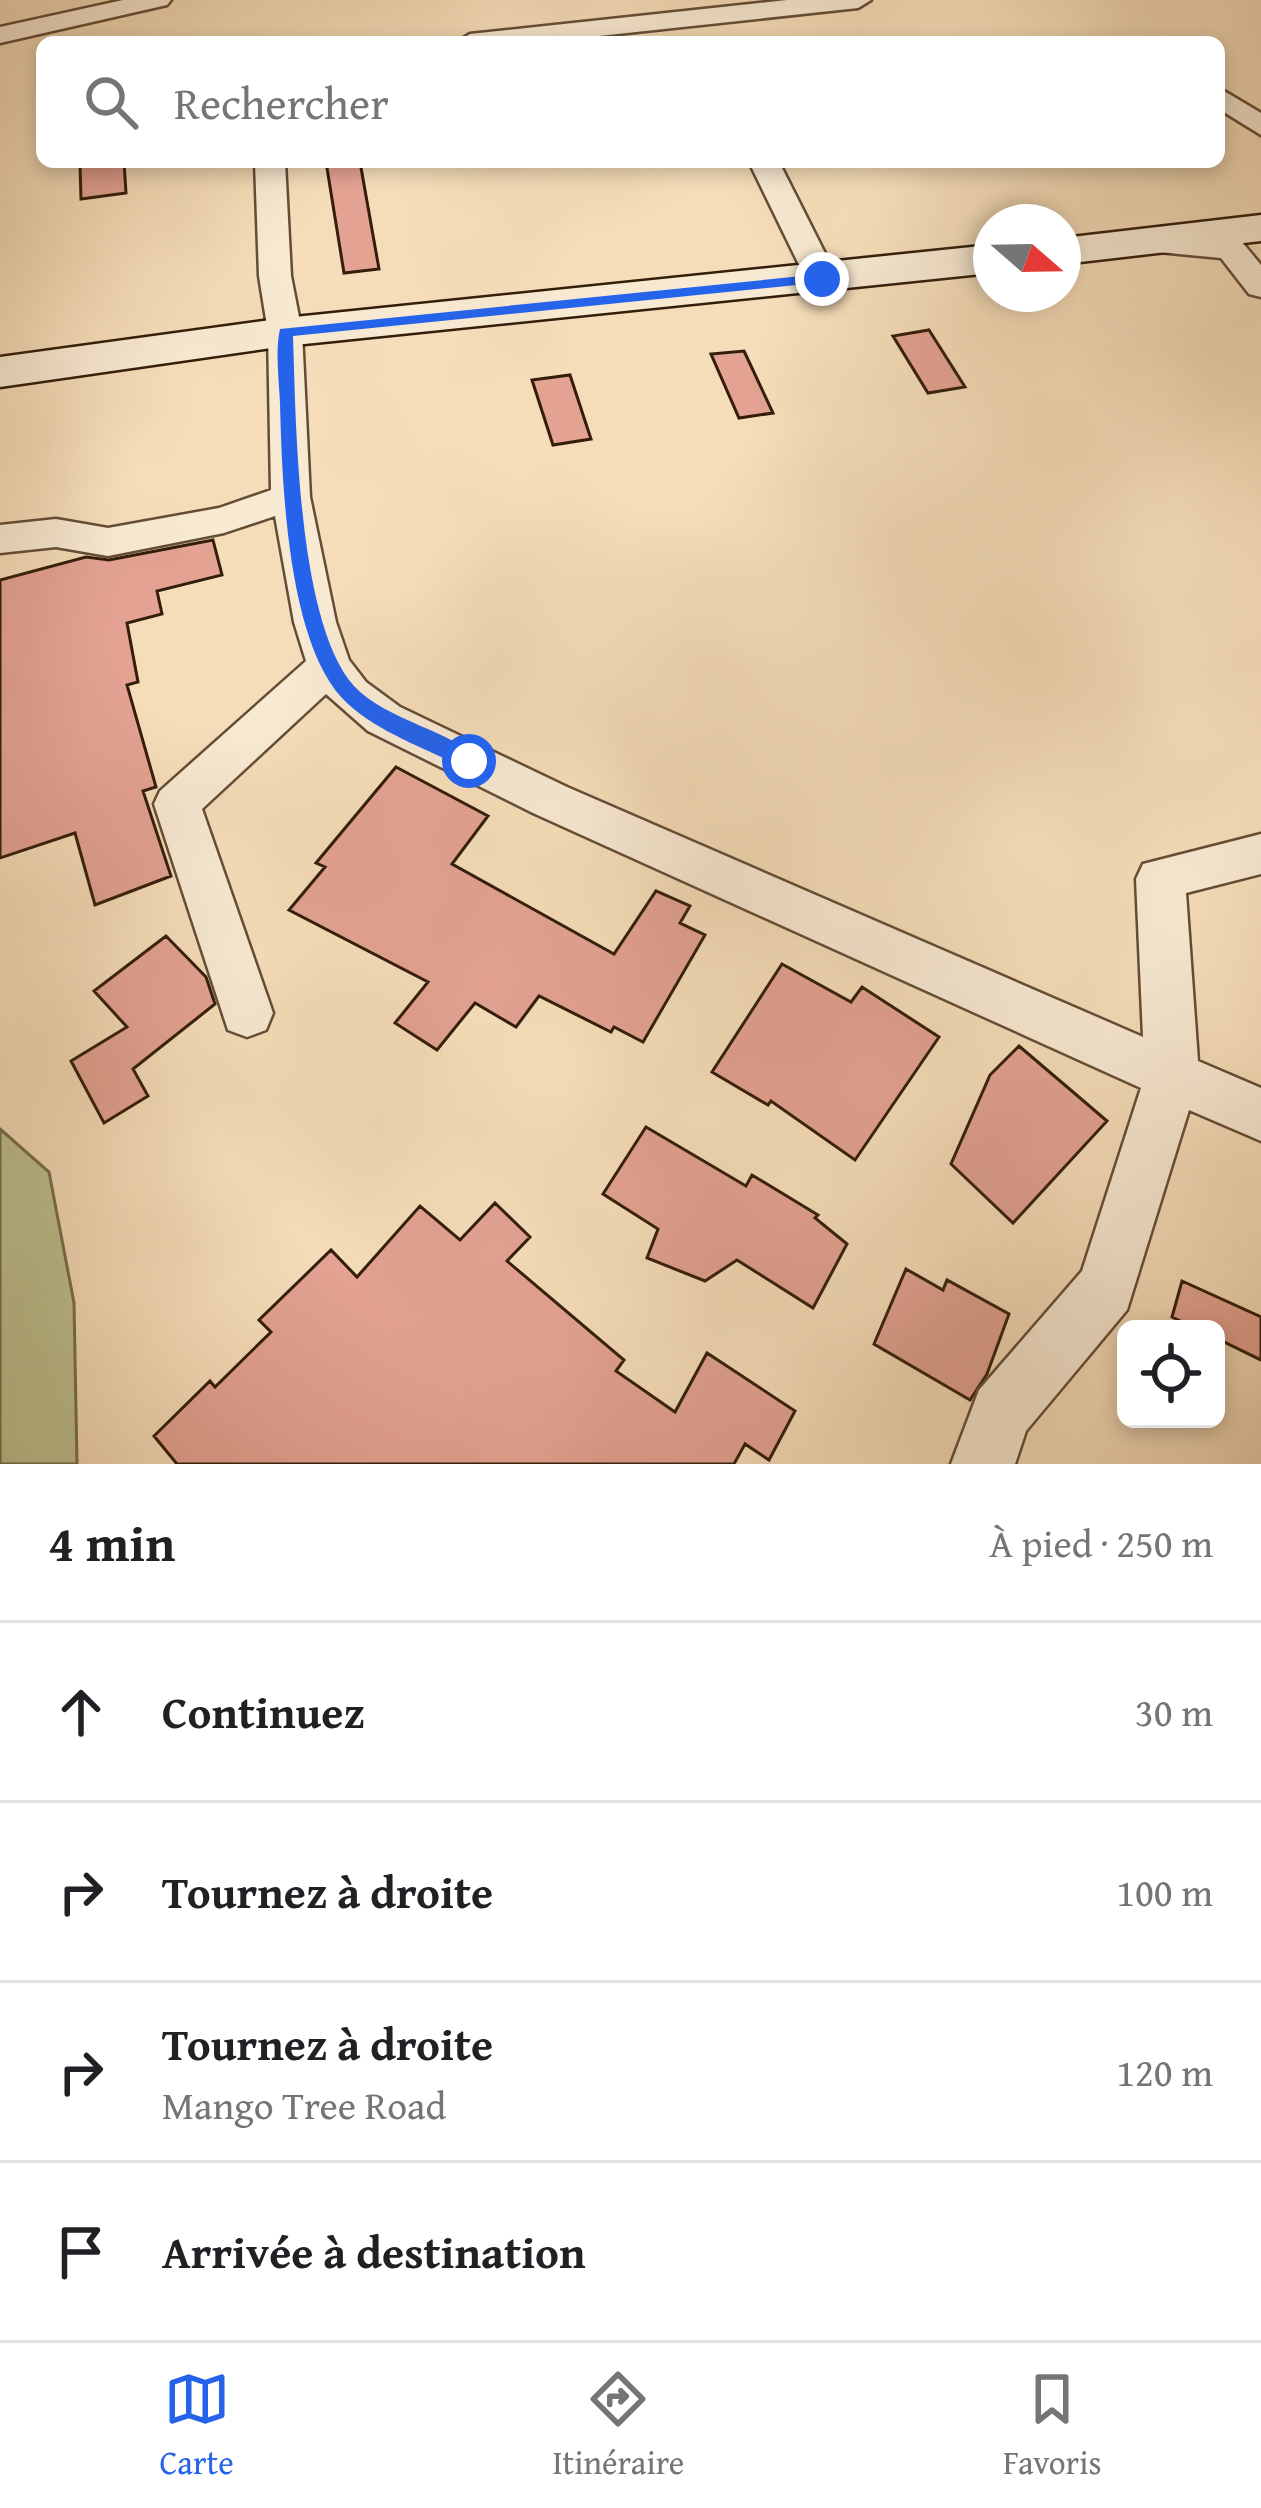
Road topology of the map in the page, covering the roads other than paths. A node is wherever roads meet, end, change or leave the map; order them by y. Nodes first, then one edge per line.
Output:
1 (158, 0) edge
2 (858, 0) edge
3 (679, 21) edge
4 (0, 35) edge
5 (530, 36) edge
6 (1225, 100) edge
7 (1261, 126) edge
8 (270, 168) edge
9 (767, 168) edge
10 (1261, 228) edge
11 (1139, 243) junction
12 (1081, 249) edge
13 (973, 262) edge
14 (822, 279) junction
15 (1261, 286) edge
16 (285, 332) junction
17 (0, 373) edge
18 (291, 497) junction
19 (0, 539) edge
20 (329, 665) junction
21 (1261, 854) edge
22 (247, 1013) dead end
23 (1172, 1076) junction
24 (1261, 1115) edge
25 (983, 1464) edge

1 - 4 street
2 - 3 street
3 - 5 street
6 - 7 street
8 - 16 street
9 - 14 street
10 - 11 main road
11 - 12 main road
11 - 15 street
13 - 14 main road
14 - 16 main road
16 - 17 main road
16 - 18 street
18 - 19 street
18 - 20 street
20 - 22 street
20 - 23 street
21 - 23 street
23 - 24 street
23 - 25 street

